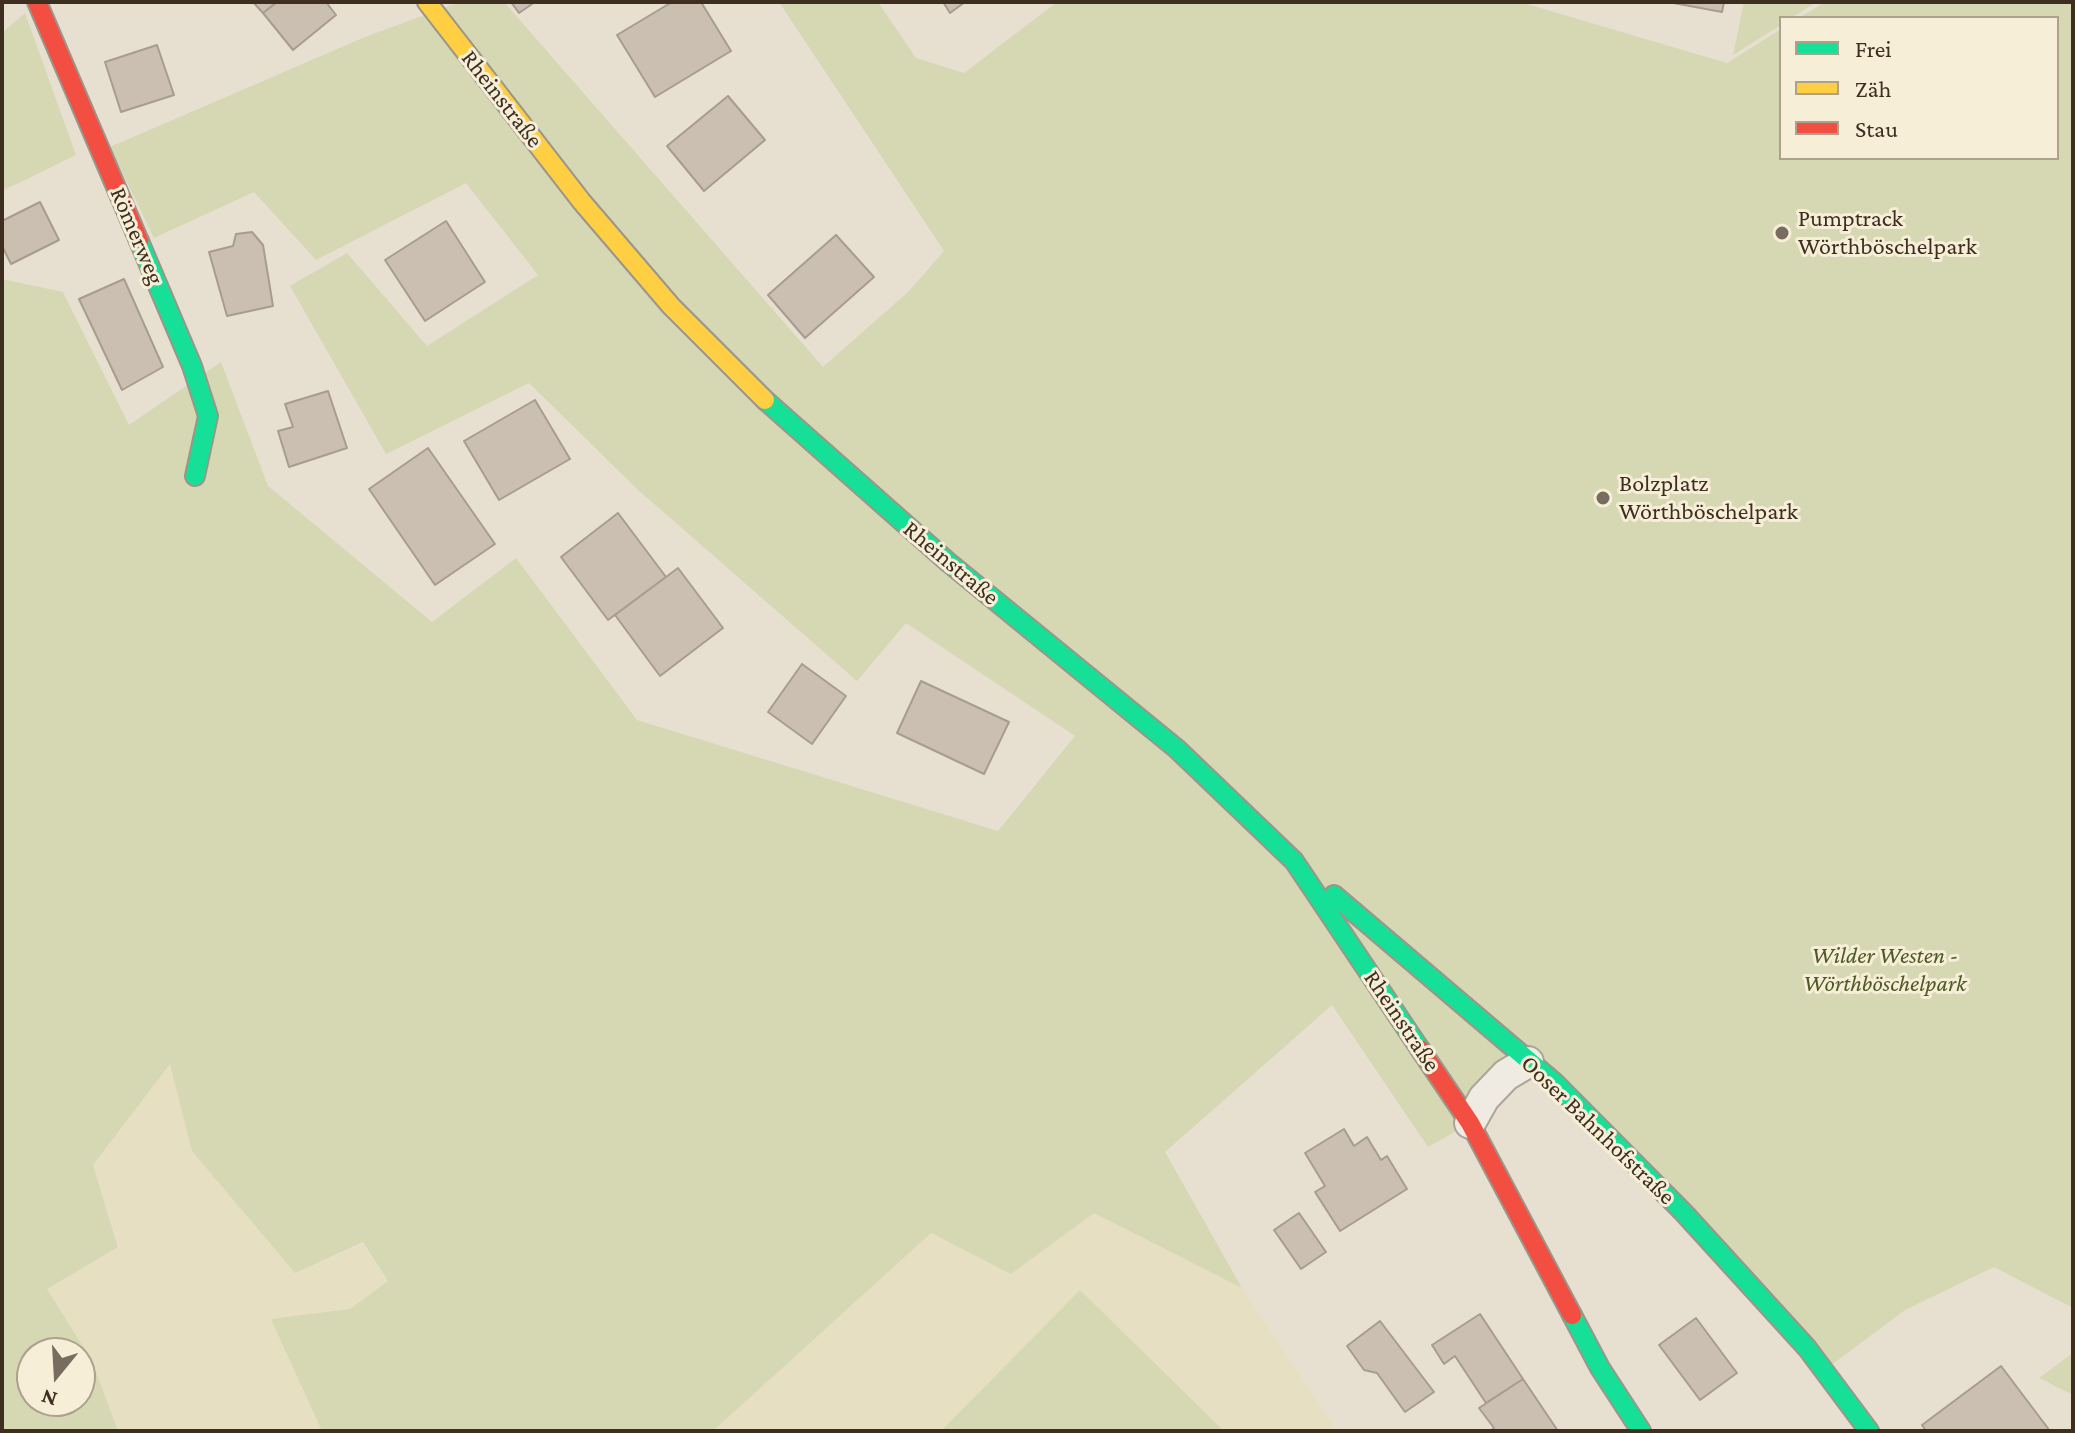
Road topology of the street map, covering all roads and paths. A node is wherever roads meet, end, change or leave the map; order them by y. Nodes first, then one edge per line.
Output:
1 (37, 2) edge
2 (427, 2) edge
3 (195, 476) dead end
4 (1294, 861) junction
5 (1528, 1062) junction
6 (1470, 1123) junction
7 (1641, 1431) edge
8 (1869, 1431) edge

1 - 3 street, Römerweg
2 - 4 street, Rheinstraße
4 - 5 street, Ooser Bahnhofstraße
4 - 6 street, Rheinstraße
5 - 6 street
5 - 8 street, Ooser Bahnhofstraße
6 - 7 street, Rheinstraße

